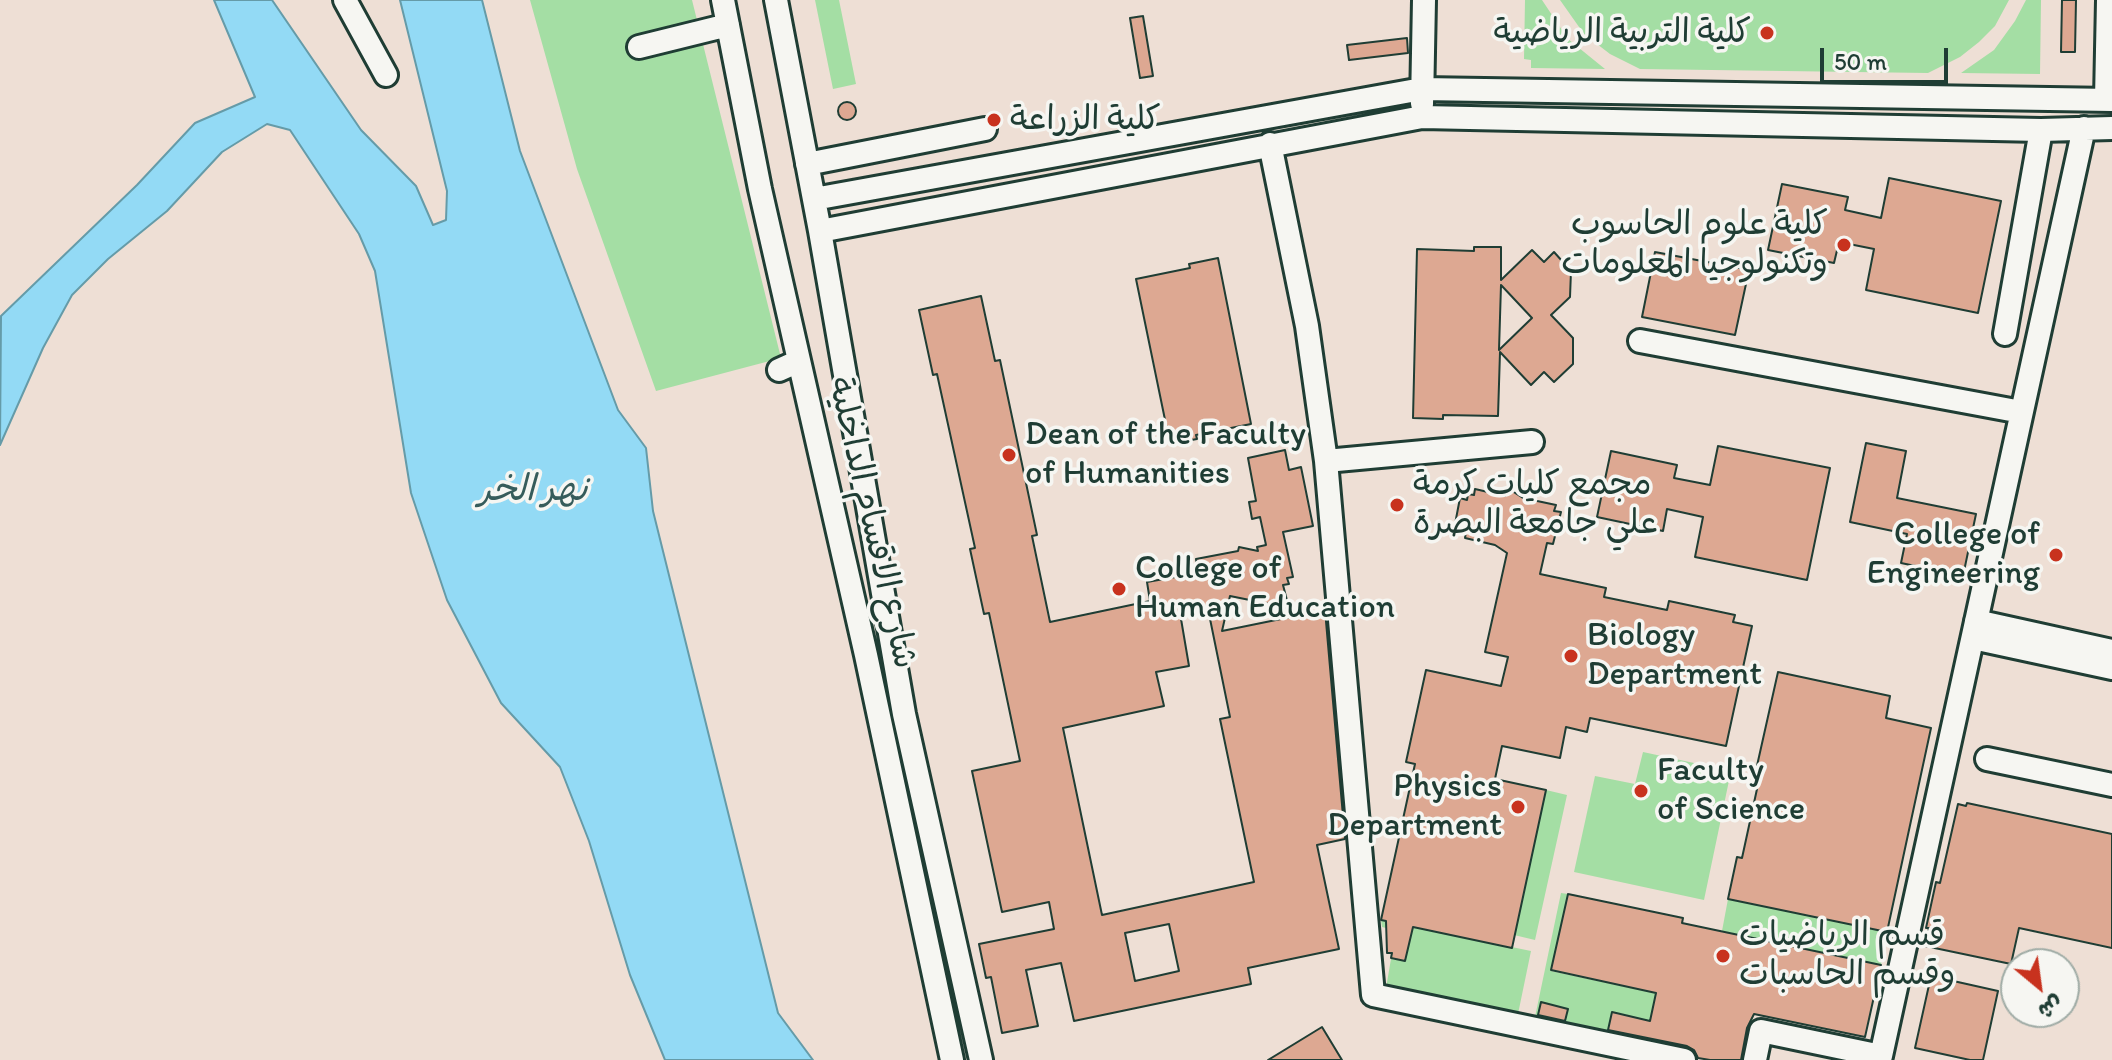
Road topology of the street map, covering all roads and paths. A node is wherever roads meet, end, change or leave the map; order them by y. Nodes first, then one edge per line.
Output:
1 (345, 0) edge
2 (723, 0) edge
3 (776, 0) edge
4 (1424, 0) edge
5 (2108, 0) edge
6 (728, 25) junction
7 (639, 47) dead end
8 (386, 75) dead end
9 (1422, 89) junction
10 (2109, 100) edge
11 (1422, 117) junction
12 (2084, 128) junction
13 (2112, 128) edge
14 (985, 129) dead end
15 (2041, 130) junction
16 (1270, 144) junction
17 (807, 164) junction
18 (814, 199) junction
19 (820, 231) junction
20 (2005, 334) dead end
21 (1640, 341) dead end
22 (2016, 411) dead end
23 (1532, 442) dead end
24 (1326, 461) junction
25 (1974, 629) junction
26 (2112, 651) edge
27 (2112, 668) edge
28 (1987, 759) dead end
29 (2112, 785) edge
30 (952, 1060) edge
31 (981, 1060) edge
32 (1684, 1060) edge
33 (1755, 1060) edge

1 - 8 street
2 - 6 street, شارع الاقسام الداخلية
3 - 17 street, شارع الاقسام الداخلية
4 - 9 street
5 - 10 street
6 - 7 street
6 - 30 street, شارع الاقسام الداخلية
9 - 10 street
9 - 11 street
9 - 18 street
11 - 15 street
11 - 16 street
12 - 13 street
12 - 15 street
12 - 25 street
14 - 17 street
15 - 20 street
16 - 19 street
16 - 24 street
17 - 18 street, شارع الاقسام الداخلية
18 - 19 street, شارع الاقسام الداخلية
19 - 31 street, شارع الاقسام الداخلية
21 - 22 street
23 - 24 street
24 - 32 street
25 - 26 street
25 - 27 street
25 - 33 street
28 - 29 street

